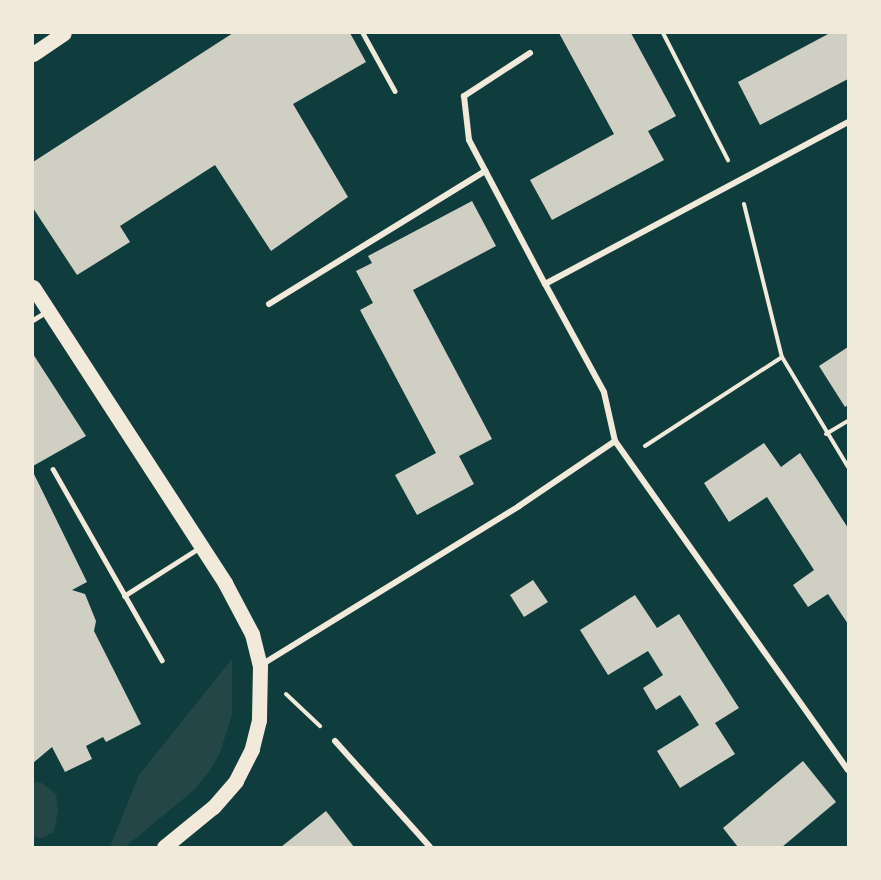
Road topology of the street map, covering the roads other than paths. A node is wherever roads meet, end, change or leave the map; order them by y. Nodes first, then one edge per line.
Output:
1 (64, 33) edge
2 (363, 33) edge
3 (530, 53) dead end
4 (33, 54) edge
5 (395, 91) dead end
6 (848, 122) edge
7 (485, 171) junction
8 (545, 284) junction
9 (33, 287) edge
10 (269, 304) dead end
11 (48, 310) junction
12 (33, 320) edge
13 (615, 441) junction
14 (53, 469) dead end
15 (201, 546) junction
16 (124, 596) junction
17 (162, 660) dead end
18 (260, 666) junction
19 (336, 741) road end
20 (848, 770) edge
21 (165, 847) edge
22 (430, 847) edge

1 - 4 main road
2 - 5 lane
3 - 7 street
6 - 8 street
7 - 8 street
7 - 10 street
8 - 13 street
9 - 11 main road
11 - 12 lane
11 - 15 main road
13 - 18 street
13 - 20 street
14 - 16 lane
15 - 16 lane
15 - 18 main road
16 - 17 lane
18 - 21 main road
19 - 22 street

